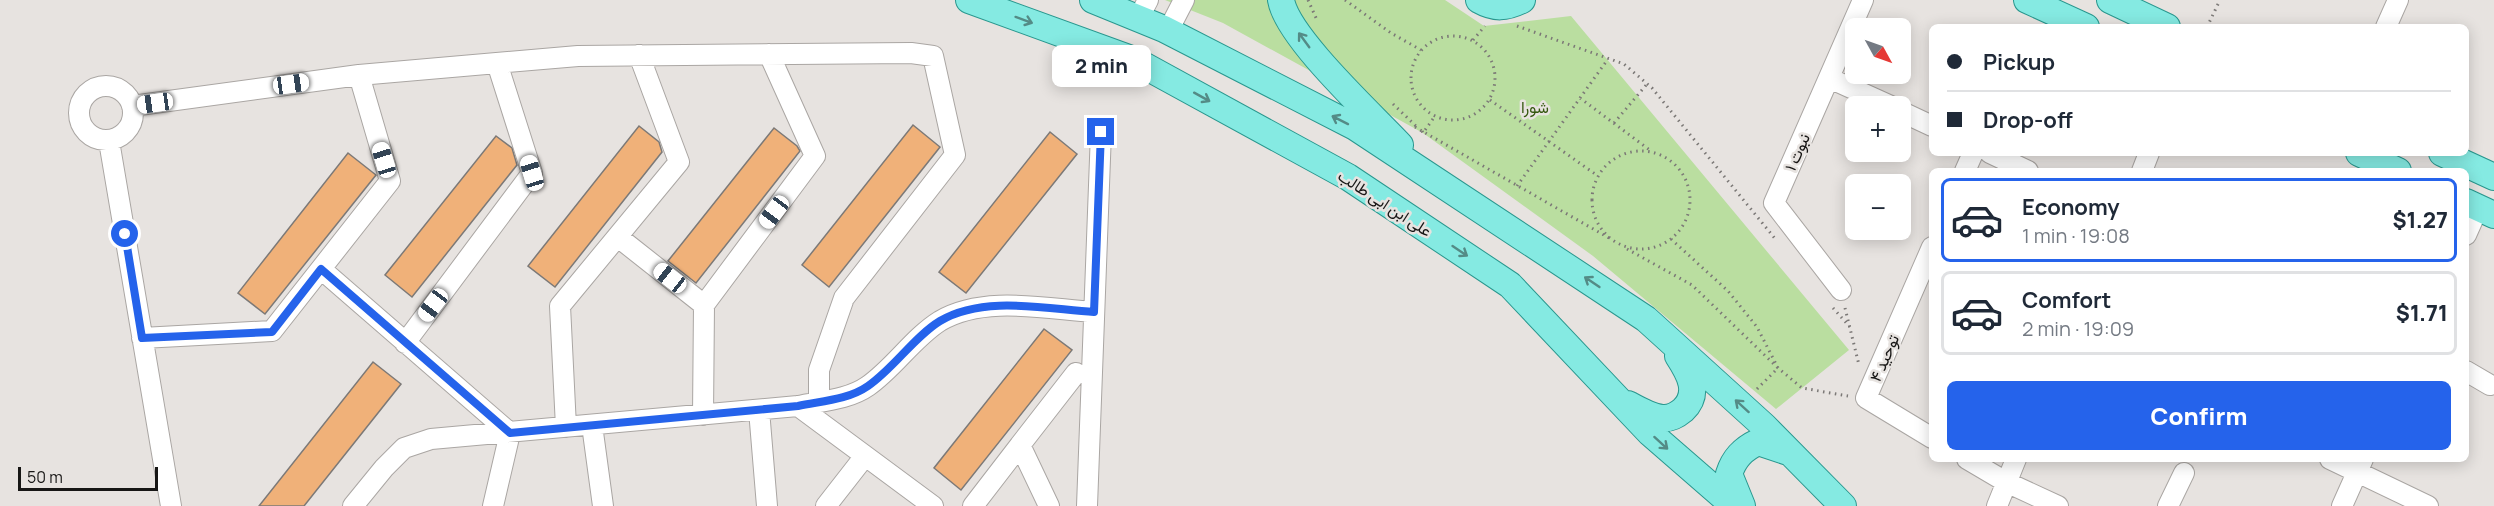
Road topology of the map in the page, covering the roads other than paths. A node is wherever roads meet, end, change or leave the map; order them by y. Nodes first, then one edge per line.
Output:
1 (969, 0) edge
2 (1094, 0) edge
3 (1184, 0) edge
4 (1281, 0) edge
5 (1479, 0) edge
6 (1522, 0) edge
7 (1863, 0) edge
8 (2110, 0) edge
9 (2398, 0) edge
10 (2040, 3) edge
11 (1143, 9) edge
12 (2080, 24) edge
13 (2161, 24) edge
14 (2387, 24) edge
15 (1168, 31) junction
16 (769, 54) junction
17 (639, 55) junction
18 (497, 63) junction
19 (359, 75) junction
20 (1829, 78) junction
21 (1869, 96) edge
22 (132, 106) junction
23 (1911, 116) edge
24 (1929, 125) edge
25 (1101, 132) dead end
26 (109, 141) junction
27 (1996, 156) edge
28 (2448, 156) edge
29 (2022, 168) edge
30 (1430, 176) junction
31 (2494, 177) edge
32 (2480, 208) edge
33 (2469, 229) edge
34 (618, 237) junction
35 (1929, 254) edge
36 (321, 269) junction
37 (1835, 296) road end
38 (704, 305) junction
39 (1094, 312) junction
40 (1662, 334) junction
41 (142, 338) junction
42 (405, 343) junction
43 (1076, 373) dead end
44 (2469, 373) edge
45 (2490, 385) dead end
46 (1615, 396) junction
47 (819, 402) junction
48 (798, 406) junction
49 (759, 410) junction
50 (703, 415) junction
51 (592, 425) junction
52 (566, 427) junction
53 (510, 433) junction
54 (1929, 436) edge
55 (1020, 445) junction
56 (1791, 453) junction
57 (865, 456) junction
58 (1973, 462) edge
59 (2015, 462) edge
60 (2343, 462) edge
61 (2360, 466) edge
62 (2184, 473) dead end
63 (2006, 482) junction
64 (171, 506) edge
65 (353, 506) edge
66 (492, 506) edge
67 (603, 506) edge
68 (767, 506) edge
69 (826, 506) edge
70 (933, 506) edge
71 (973, 506) edge
72 (1049, 506) edge
73 (1087, 506) edge
74 (1734, 506) edge
75 (1742, 506) edge
76 (1843, 506) edge
77 (1997, 506) edge
78 (2058, 506) edge
79 (2168, 506) edge
80 (2342, 506) edge
81 (2428, 506) edge

1 -> 46 main road, علی ابن ابی طالب
2 - 11 main road
3 - 15 street
30 -> 4 main road
5 - 6 main road
7 - 20 street, نبوت ۱
8 - 13 main road
9 - 14 street
10 - 12 main road
11 - 15 main road
30 -> 15 main road
16 - 17 street
16 - 38 street
16 - 47 street
17 - 18 street
17 - 34 street
18 - 19 street
18 - 42 street
19 - 22 street
19 - 36 street
20 - 21 street
20 - 37 street, نبوت ۱
22 - 26 street
22 - 26 street
23 - 24 street
25 - 39 street
26 - 41 street
27 - 29 street
28 - 31 main road
40 -> 30 main road
32 - 33 street
34 - 38 street
34 - 52 street
35 - 54 street, توحید ۴
36 - 41 street
36 - 42 street
38 - 50 street
39 - 47 street
39 - 73 street
40 - 46 main road
56 -> 40 main road
41 - 64 street
42 - 53 street
43 - 55 street
44 - 45 street
46 -> 74 main road, علی ابن ابی طالب
47 - 48 street
48 - 49 street
48 - 57 street
49 - 50 street
49 - 68 street
50 - 51 street
51 - 52 street
51 - 67 street
52 - 53 street
53 - 65 street
53 - 66 street
55 - 71 street
55 - 72 street
56 - 75 main road
56 - 76 main road
57 - 69 street
57 - 70 street
58 - 63 street
59 - 63 street
60 - 61 street
61 - 80 street
61 - 81 street
62 - 79 street
63 - 77 street
63 - 78 street

